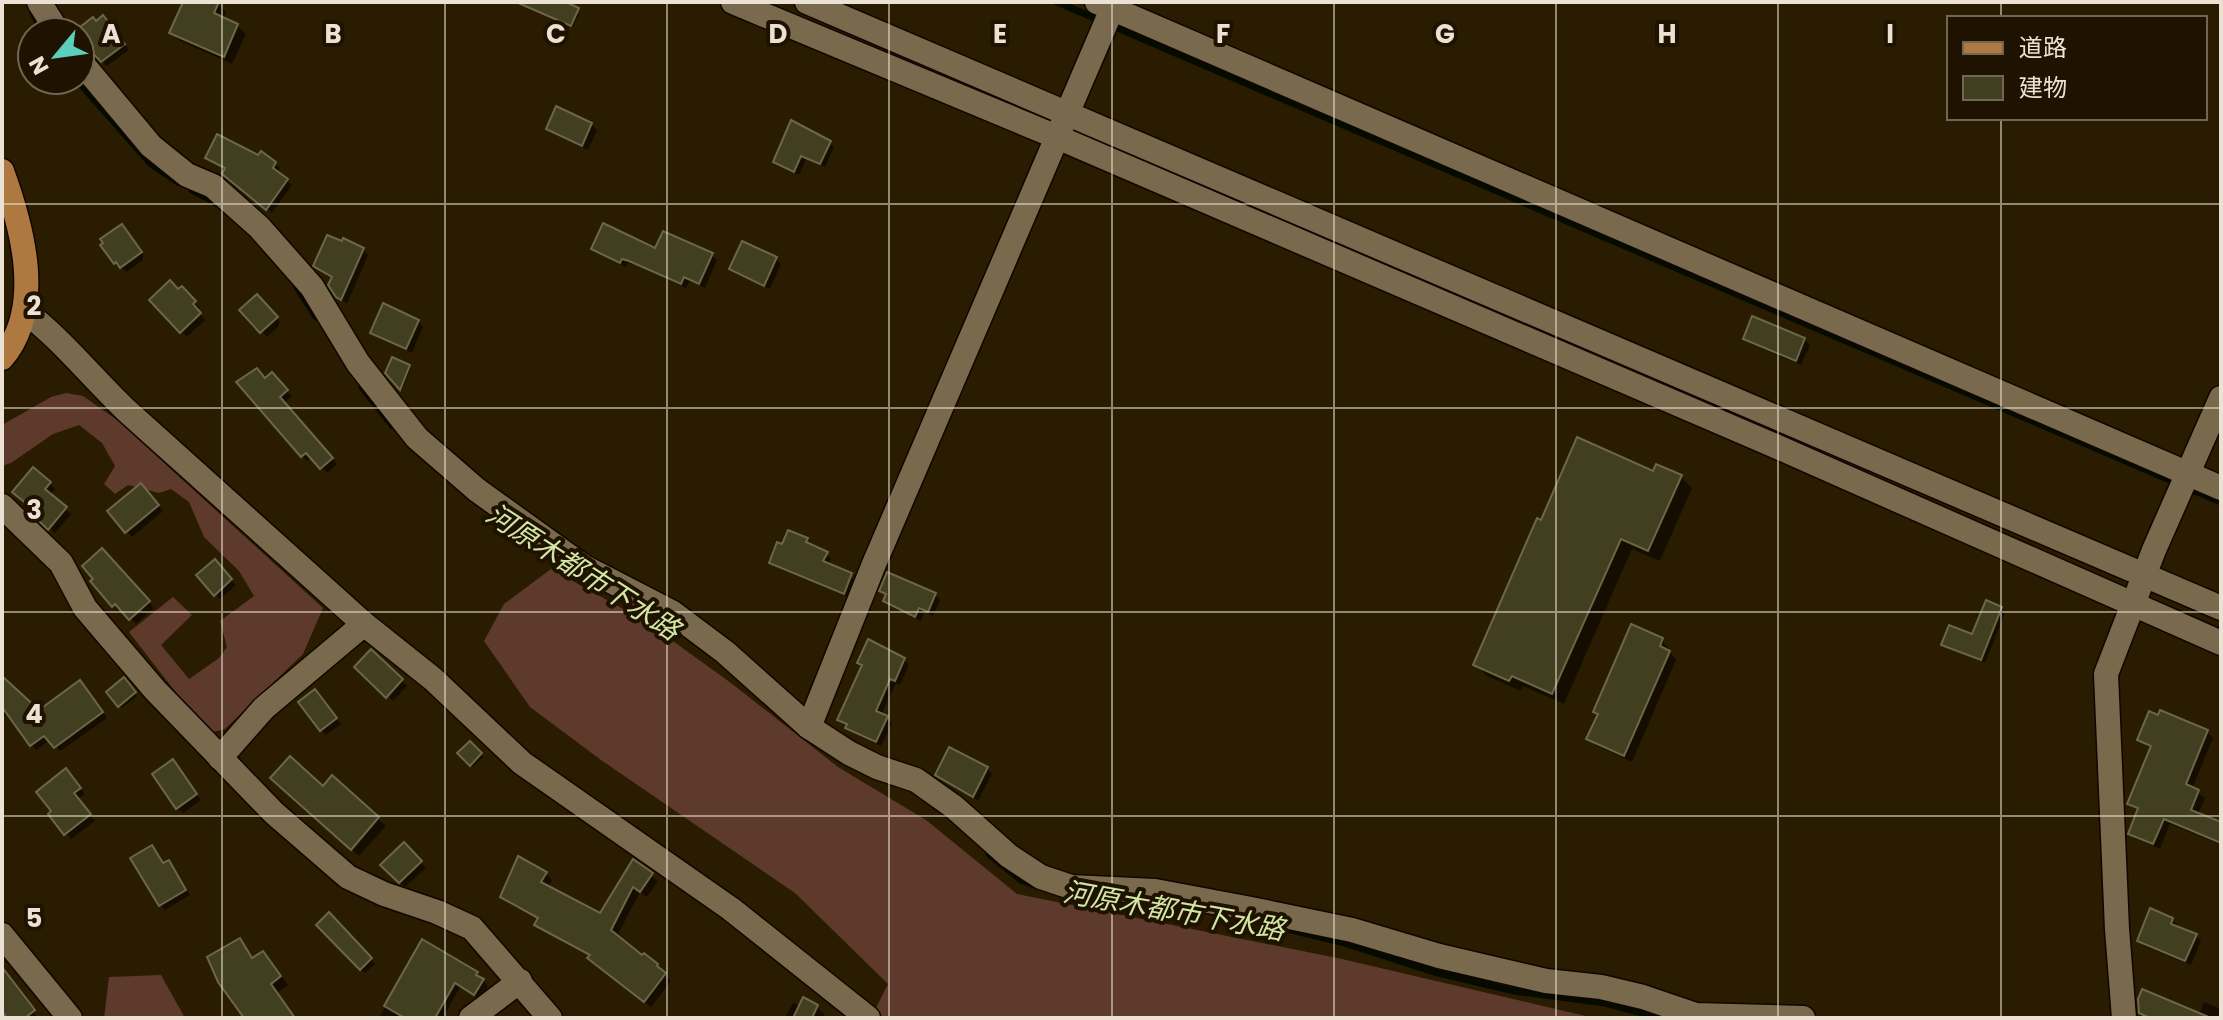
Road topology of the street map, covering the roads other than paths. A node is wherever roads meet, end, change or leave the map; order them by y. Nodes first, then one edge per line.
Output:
1 (733, 2) edge
2 (807, 2) edge
3 (1108, 4) edge
4 (96, 80) edge
5 (1066, 113) junction
6 (1057, 137) junction
7 (2, 171) edge
8 (24, 311) junction
9 (2, 358) edge
10 (2221, 398) edge
11 (2188, 474) junction
12 (2221, 488) edge
13 (6, 517) edge
14 (2144, 576) junction
15 (2133, 605) junction
16 (2221, 608) edge
17 (364, 624) junction
18 (2221, 643) edge
19 (809, 727) junction
20 (220, 758) junction
21 (2, 935) edge
22 (520, 981) junction
23 (70, 1018) edge
24 (471, 1018) edge
25 (550, 1018) edge
26 (868, 1018) edge
27 (1803, 1018) edge
28 (2124, 1018) edge

1 - 6 street
2 - 5 street
3 - 5 street
3 - 11 street
4 - 19 street
5 - 6 street
5 - 14 street
6 - 15 street
6 - 19 street
7 - 8 main road
8 - 9 main road
8 - 17 street
10 - 11 street
11 - 12 street
11 - 14 street
13 - 20 street
14 - 15 street
14 - 16 street
15 - 18 street
15 - 28 street
17 - 20 street
17 - 26 street
19 - 27 street
20 - 22 street
21 - 23 street
22 - 24 street
22 - 25 street

